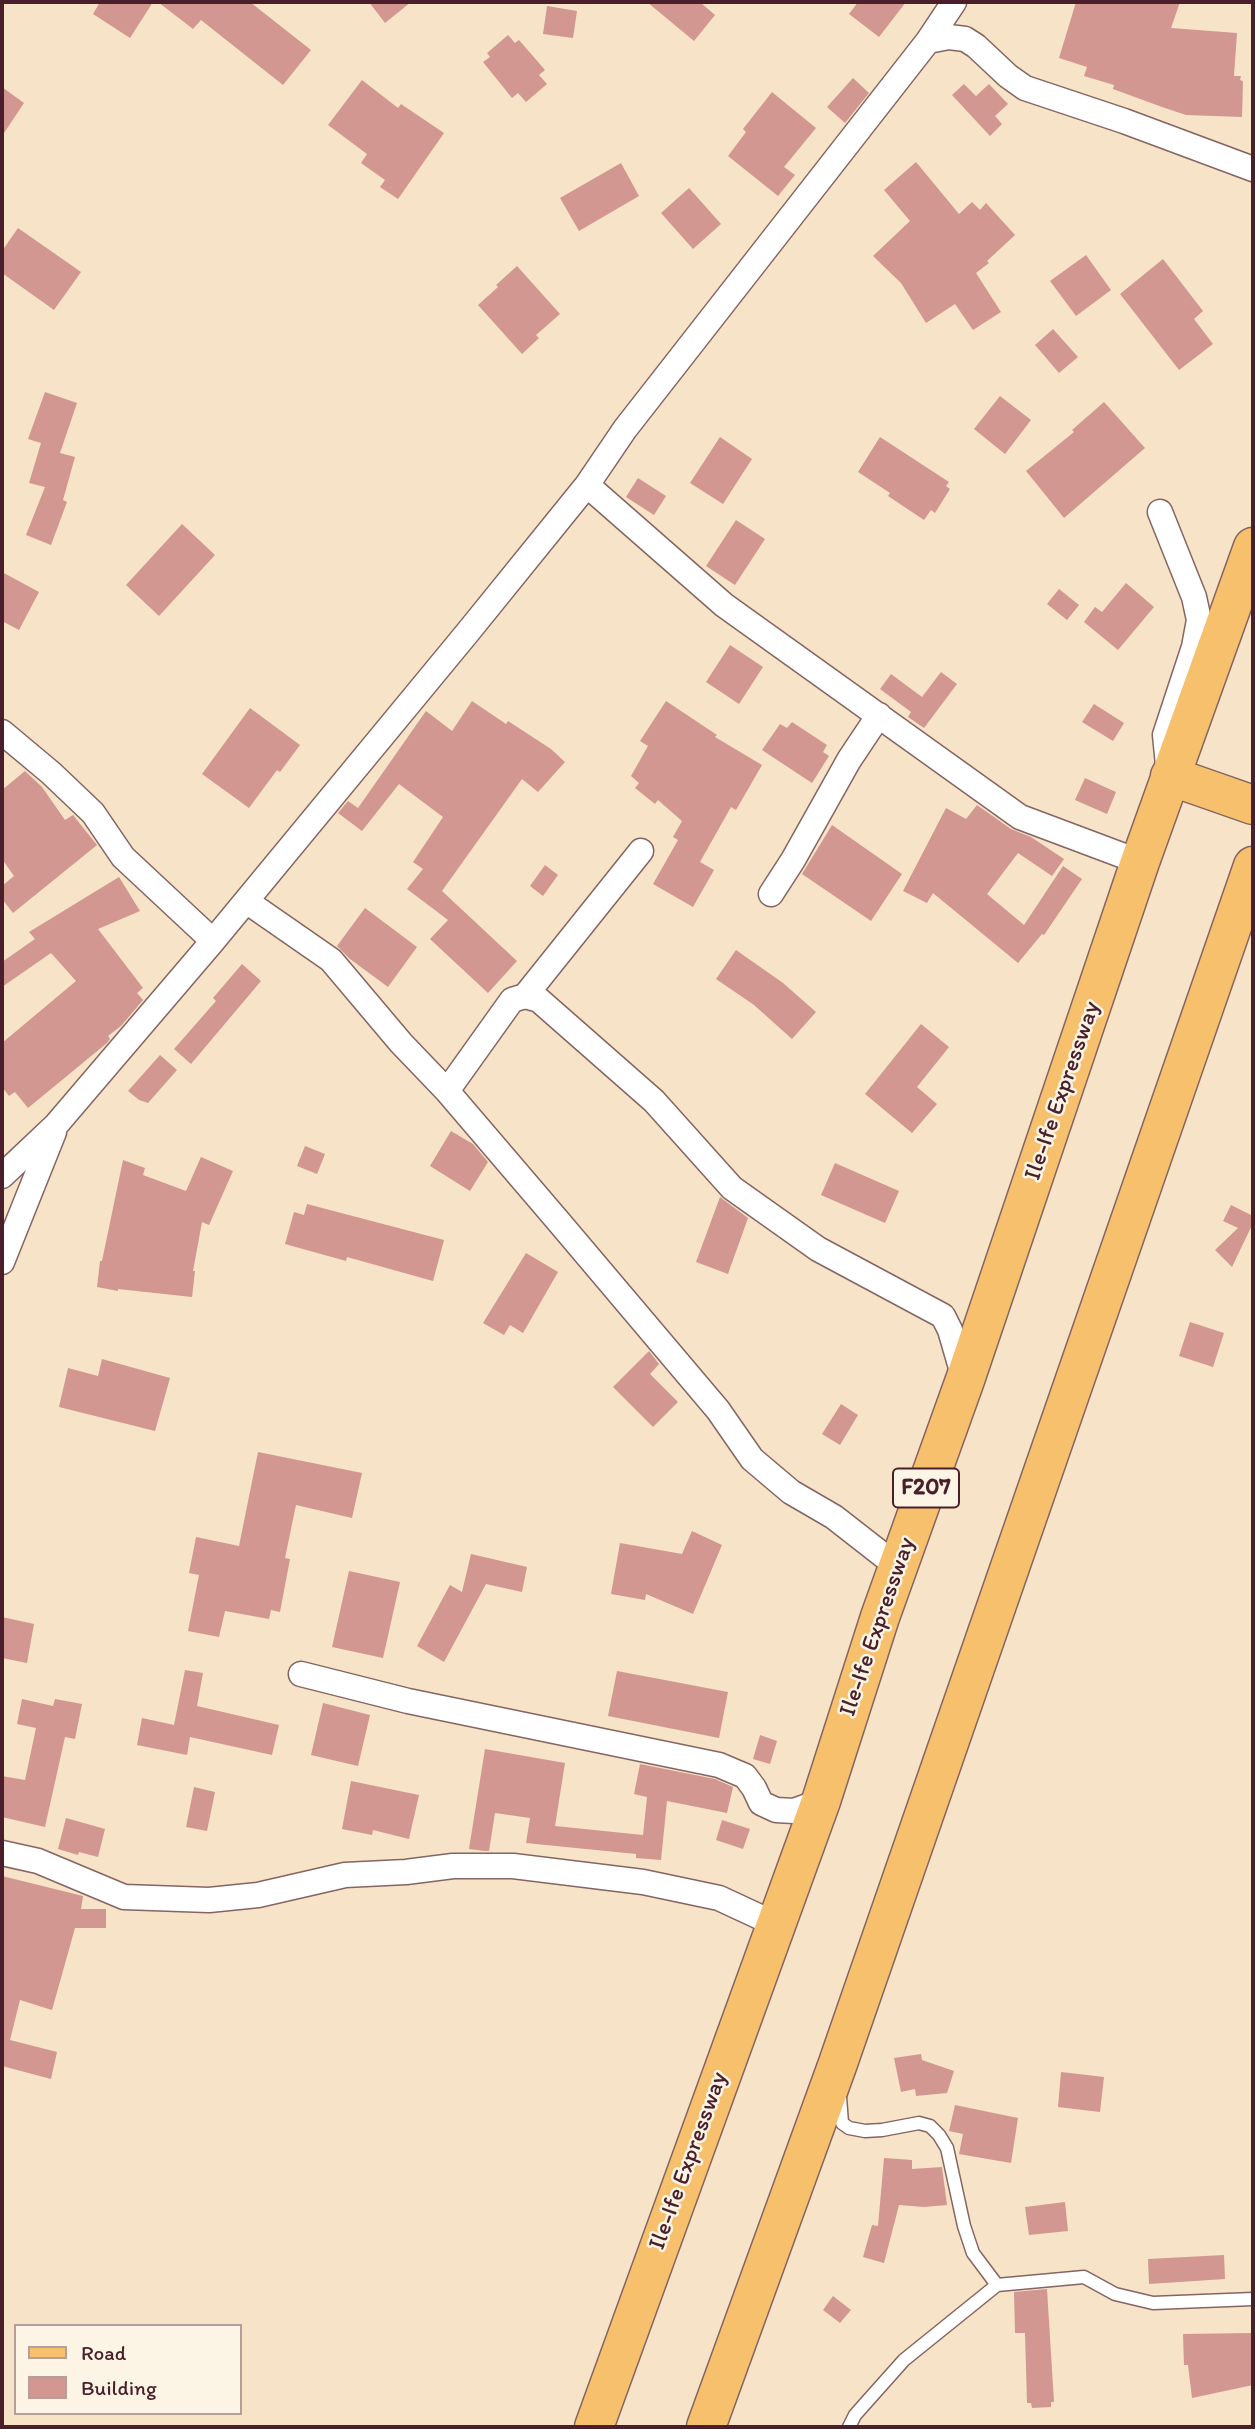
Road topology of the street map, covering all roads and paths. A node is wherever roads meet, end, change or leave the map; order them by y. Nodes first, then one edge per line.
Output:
1 (954, 2) edge
2 (928, 41) junction
3 (1253, 169) edge
4 (587, 485) junction
5 (1160, 512) dead end
6 (1253, 547) edge
7 (879, 715) junction
8 (2, 732) edge
9 (1170, 776) junction
10 (1253, 805) edge
11 (640, 851) dead end
12 (1140, 862) junction
13 (1253, 866) edge
14 (771, 894) dead end
15 (246, 901) junction
16 (213, 941) junction
17 (525, 996) junction
18 (447, 1091) junction
19 (56, 1125) junction
20 (2, 1176) edge
21 (2, 1262) edge
22 (965, 1380) junction
23 (898, 1567) junction
24 (301, 1674) dead end
25 (821, 1801) junction
26 (2, 1853) edge
27 (775, 1924) junction
28 (837, 2066) junction
29 (996, 2285) junction
30 (1253, 2299) edge
31 (594, 2427) edge
32 (706, 2427) edge
33 (849, 2427) edge

1 - 2 street
2 - 3 street
2 - 4 street
4 - 7 street
4 - 15 street
5 - 9 street
6 - 9 main road, Ile-Ife Expressway / F207
7 - 12 street
7 - 14 street
8 - 16 street
9 - 10 main road
9 - 12 main road, Ile-Ife Expressway / F207
11 - 17 street
12 - 22 main road, Ile-Ife Expressway / F207
13 - 28 main road
15 - 16 street
15 - 18 street
16 - 19 street
17 - 18 street
17 - 22 street
18 - 23 street
19 - 20 street
19 - 21 street
22 - 23 main road, Ile-Ife Expressway / F207
23 - 25 main road, Ile-Ife Expressway / F207
24 - 25 street
25 - 27 main road, Ile-Ife Expressway / F207
26 - 27 street
27 - 31 main road, Ile-Ife Expressway / F207
28 - 29 lane
28 - 32 main road
29 - 30 lane
29 - 33 lane

